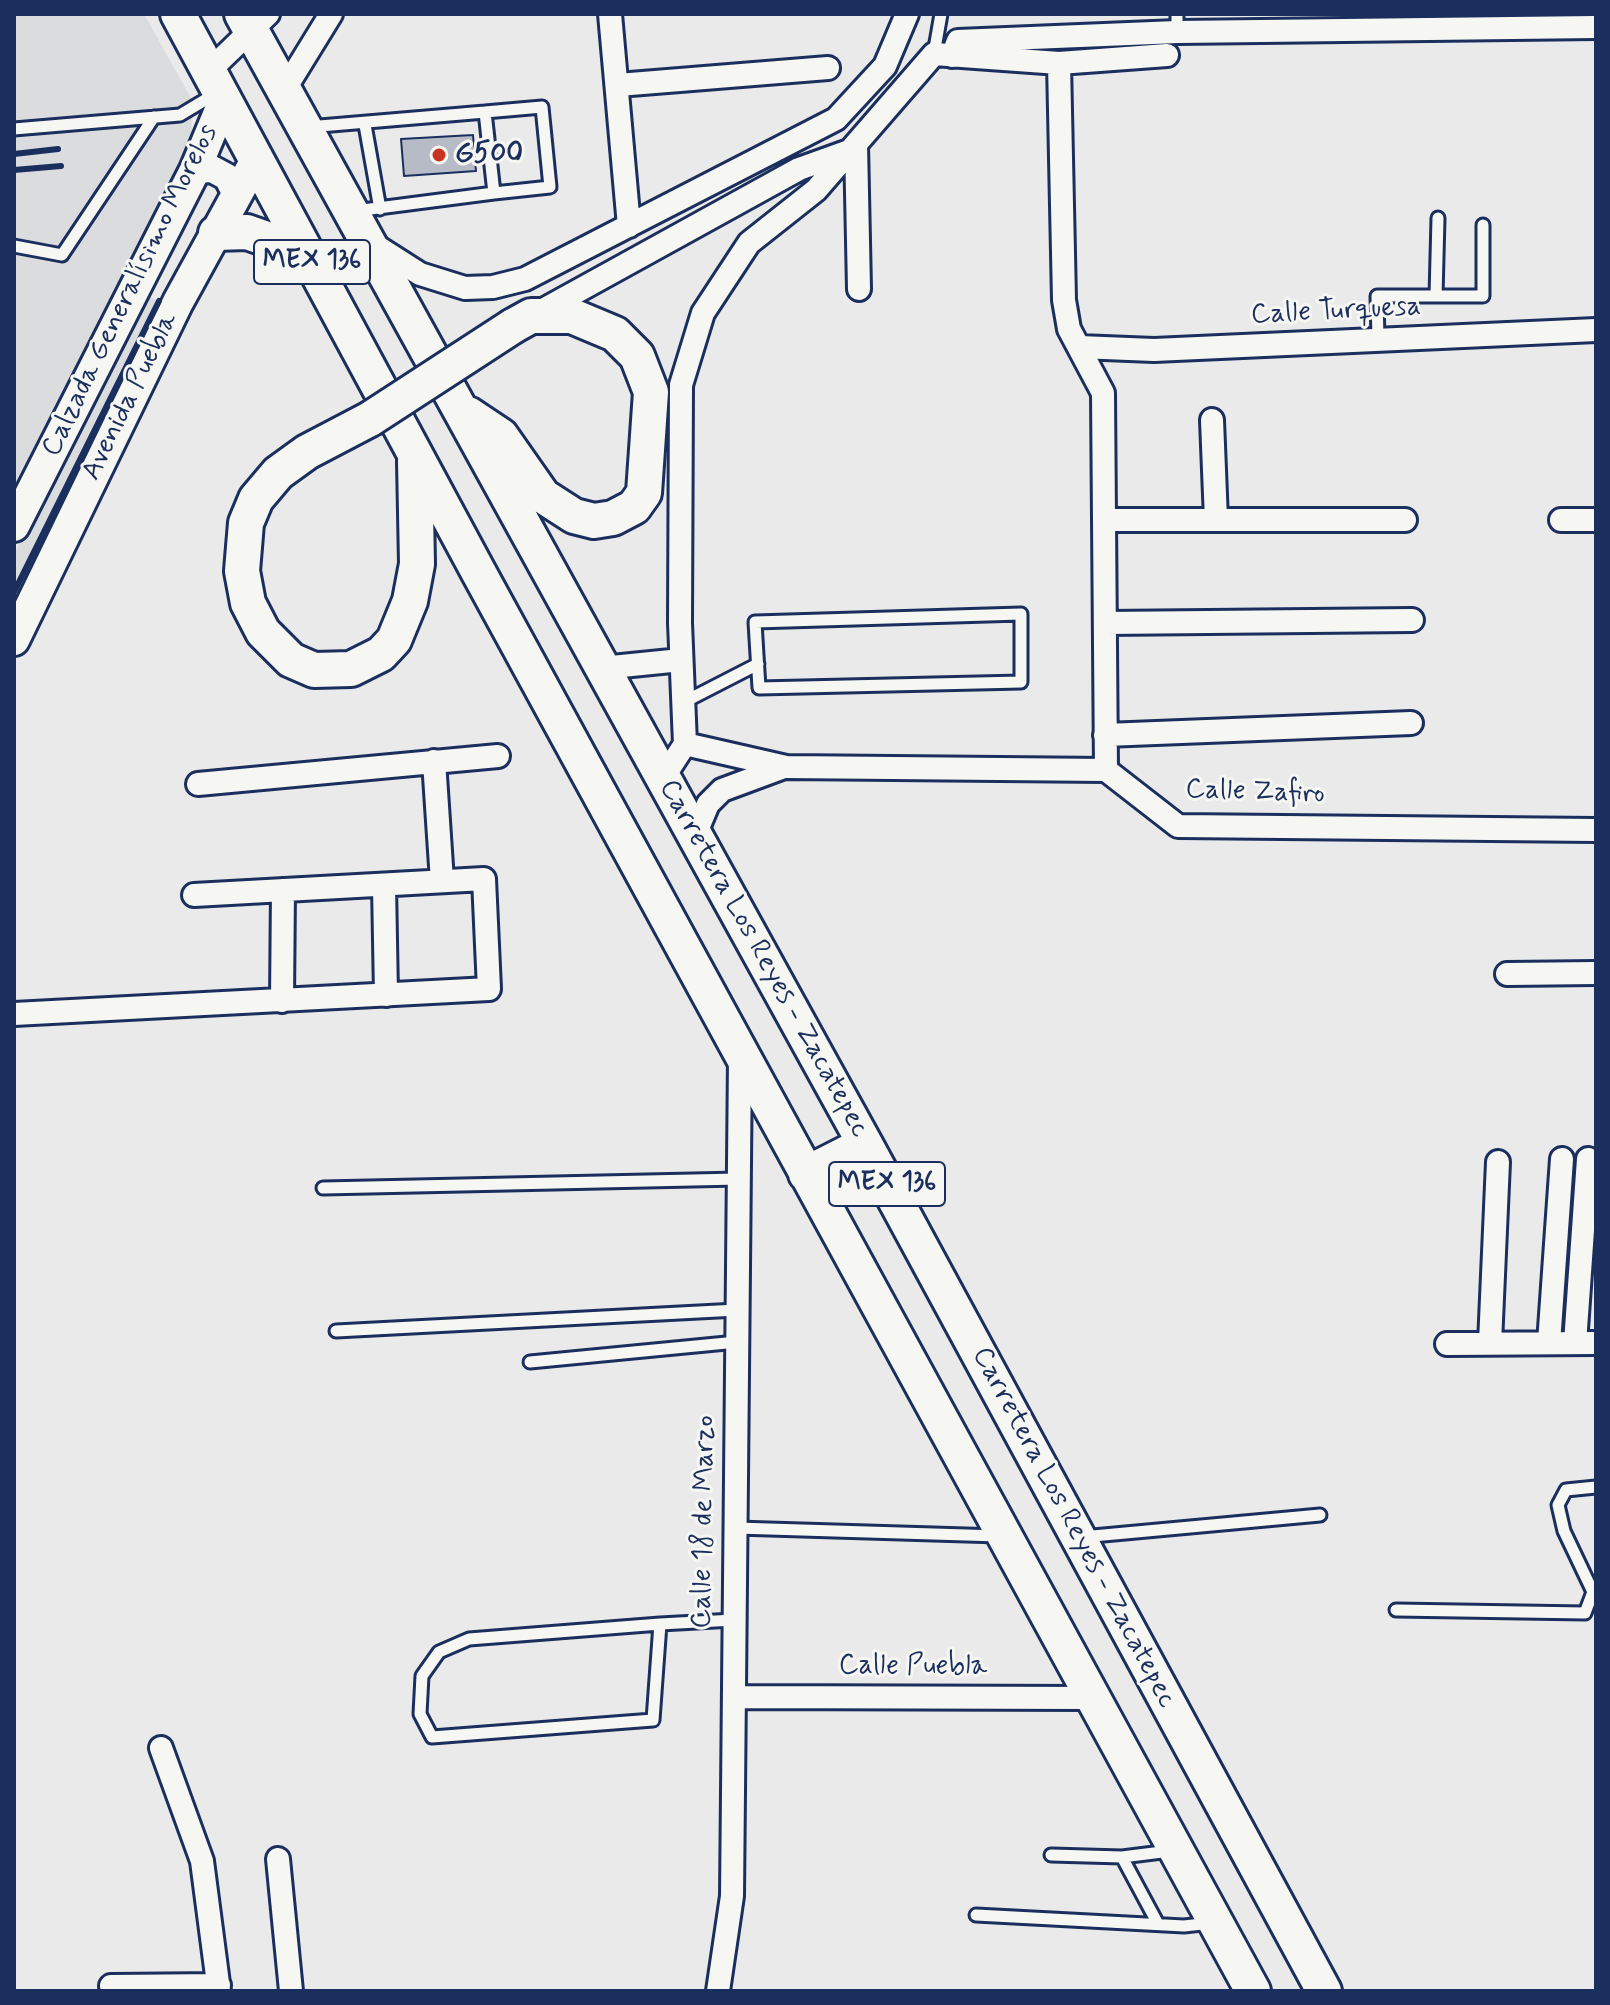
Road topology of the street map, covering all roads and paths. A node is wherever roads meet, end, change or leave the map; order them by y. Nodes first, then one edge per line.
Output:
1 (178, 14) edge
2 (331, 14) edge
3 (610, 14) edge
4 (907, 14) edge
5 (941, 14) edge
6 (254, 20) edge
7 (1177, 23) edge
8 (1596, 27) edge
9 (943, 55) junction
10 (1167, 55) dead end
11 (1059, 63) junction
12 (885, 66) junction
13 (828, 68) dead end
14 (618, 85) junction
15 (908, 85) junction
16 (219, 86) junction
17 (283, 92) junction
18 (485, 112) junction
19 (154, 117) junction
20 (365, 125) junction
21 (304, 128) junction
22 (14, 129) edge
23 (853, 147) junction
24 (257, 158) junction
25 (195, 170) junction
26 (494, 193) junction
27 (237, 196) junction
28 (1438, 218) dead end
29 (365, 220) junction
30 (1483, 225) dead end
31 (629, 226) junction
32 (216, 233) junction
33 (14, 246) edge
34 (316, 267) junction
35 (859, 289) dead end
36 (1436, 296) junction
37 (522, 321) junction
38 (1596, 330) edge
39 (1378, 340) junction
40 (1079, 347) junction
41 (461, 410) junction
42 (1212, 420) dead end
43 (415, 453) junction
44 (1106, 520) junction
45 (1216, 520) junction
46 (1405, 520) dead end
47 (1561, 520) dead end
48 (1596, 520) edge
49 (14, 526) edge
50 (1412, 620) dead end
51 (1106, 623) junction
52 (14, 640) edge
53 (681, 660) junction
54 (758, 664) junction
55 (602, 668) junction
56 (683, 702) junction
57 (1411, 723) dead end
58 (1105, 735) junction
59 (685, 744) junction
60 (498, 756) dead end
61 (434, 761) junction
62 (786, 767) junction
63 (1106, 770) junction
64 (663, 778) junction
65 (198, 784) dead end
66 (1596, 830) edge
67 (695, 835) junction
68 (442, 881) junction
69 (384, 885) junction
70 (283, 890) junction
71 (194, 895) dead end
72 (1596, 973) edge
73 (1507, 974) dead end
74 (386, 995) junction
75 (282, 1001) junction
76 (14, 1014) edge
77 (740, 1052) junction
78 (865, 1144) junction
79 (1562, 1159) dead end
80 (1588, 1159) dead end
81 (1498, 1162) dead end
82 (806, 1174) junction
83 (739, 1179) junction
84 (323, 1188) dead end
85 (737, 1310) junction
86 (336, 1331) dead end
87 (737, 1342) junction
88 (1490, 1343) junction
89 (1549, 1343) junction
90 (1586, 1343) edge
91 (1447, 1344) dead end
92 (530, 1362) dead end
93 (1596, 1487) edge
94 (1320, 1515) dead end
95 (736, 1528) junction
96 (1003, 1536) junction
97 (1078, 1537) junction
98 (1396, 1610) dead end
99 (734, 1620) junction
100 (660, 1624) junction
101 (734, 1697) junction
102 (1091, 1698) junction
103 (161, 1748) dead end
104 (1179, 1850) junction
105 (1051, 1855) dead end
106 (1122, 1857) junction
107 (278, 1859) dead end
108 (976, 1915) dead end
109 (1215, 1923) junction
110 (1158, 1924) junction
111 (111, 1986) dead end
112 (219, 1988) edge
113 (291, 1991) edge
114 (718, 1991) edge
115 (1253, 1991) edge
116 (1324, 1991) edge

1 - 16 main road, MEX 136
2 - 17 street
3 - 14 street
4 - 12 street
5 - 9 lane
6 - 16 street
6 - 17 main road, Carretera Los Reyes - Zacatepec / MEX 136
7 - 8 street
7 - 9 street
9 - 11 street
9 - 15 street
10 - 11 street
11 - 40 street
12 - 15 street
12 - 31 street
13 - 14 street
14 - 31 street
15 - 23 street
16 - 19 lane
16 - 24 main road, MEX 136
16 - 25 main road, Calzada Generalísimo Morelos
17 - 21 main road, Carretera Los Reyes - Zacatepec / MEX 136
18 - 20 lane
18 - 26 lane
18 - 26 lane
19 - 22 lane
19 - 33 lane
20 - 21 lane
20 - 29 lane
21 - 29 main road, Carretera Los Reyes - Zacatepec / MEX 136
23 - 35 street
23 - 37 street
23 - 53 street
24 - 27 main road, Avenida Puebla
24 - 34 main road, MEX 136
25 - 27 street
25 - 49 main road, Calzada Generalísimo Morelos
26 - 29 lane
27 - 32 main road, Avenida Puebla
28 - 36 lane
29 - 31 street
29 - 41 main road, Carretera Los Reyes - Zacatepec / MEX 136
30 - 36 lane
32 - 34 main road
32 - 52 main road, Avenida Puebla
34 - 43 main road, MEX 136
36 - 39 lane
37 - 41 main road
37 - 43 main road, bridge
38 - 39 street, Calle Turquesa
39 - 40 street, Calle Turquesa
40 - 44 street
41 - 55 main road, Carretera Los Reyes - Zacatepec / MEX 136
42 - 45 street
43 - 77 main road, MEX 136
44 - 45 street
44 - 51 street
45 - 46 street
47 - 48 street
50 - 51 street
51 - 58 street
53 - 55 street
53 - 56 street
54 - 54 lane
54 - 56 lane
55 - 64 main road, Carretera Los Reyes - Zacatepec / MEX 136
56 - 59 street
57 - 58 street
58 - 63 street
59 - 62 street
59 - 64 street
60 - 61 street
61 - 65 street
61 - 68 street
62 - 63 street
62 - 67 street
63 - 66 street, Calle Zafiro
64 - 67 main road, Carretera Los Reyes - Zacatepec / MEX 136
67 - 78 main road, Carretera Los Reyes - Zacatepec / MEX 136
68 - 69 street
68 - 74 street
69 - 70 street
69 - 74 street
70 - 71 street
70 - 75 street
72 - 73 street
74 - 75 street
75 - 76 street
77 - 82 main road, MEX 136
77 - 83 street, Calle 18 de Marzo
78 - 82 main road
78 - 97 main road, Carretera Los Reyes - Zacatepec / MEX 136
79 - 89 street
80 - 90 street
81 - 88 street
82 - 96 main road, MEX 136
83 - 84 lane
83 - 85 street, Calle 18 de Marzo
85 - 86 lane
85 - 87 street, Calle 18 de Marzo
87 - 92 lane
87 - 95 street, Calle 18 de Marzo
88 - 89 street
88 - 91 street
89 - 90 street
93 - 98 lane
94 - 97 lane
95 - 96 lane
95 - 99 street, Calle 18 de Marzo
96 - 102 main road, MEX 136
97 - 116 main road, Carretera Los Reyes - Zacatepec / MEX 136
99 - 100 lane
99 - 101 street, Calle 18 de Marzo
100 - 100 lane
101 - 102 street, Calle Puebla
101 - 114 street, Calle 18 de Marzo
102 - 104 main road, MEX 136
103 - 112 street
104 - 106 lane
104 - 109 main road, MEX 136
105 - 106 lane
106 - 110 lane
107 - 113 street
108 - 110 lane
109 - 110 lane
109 - 115 main road, MEX 136
111 - 112 street

